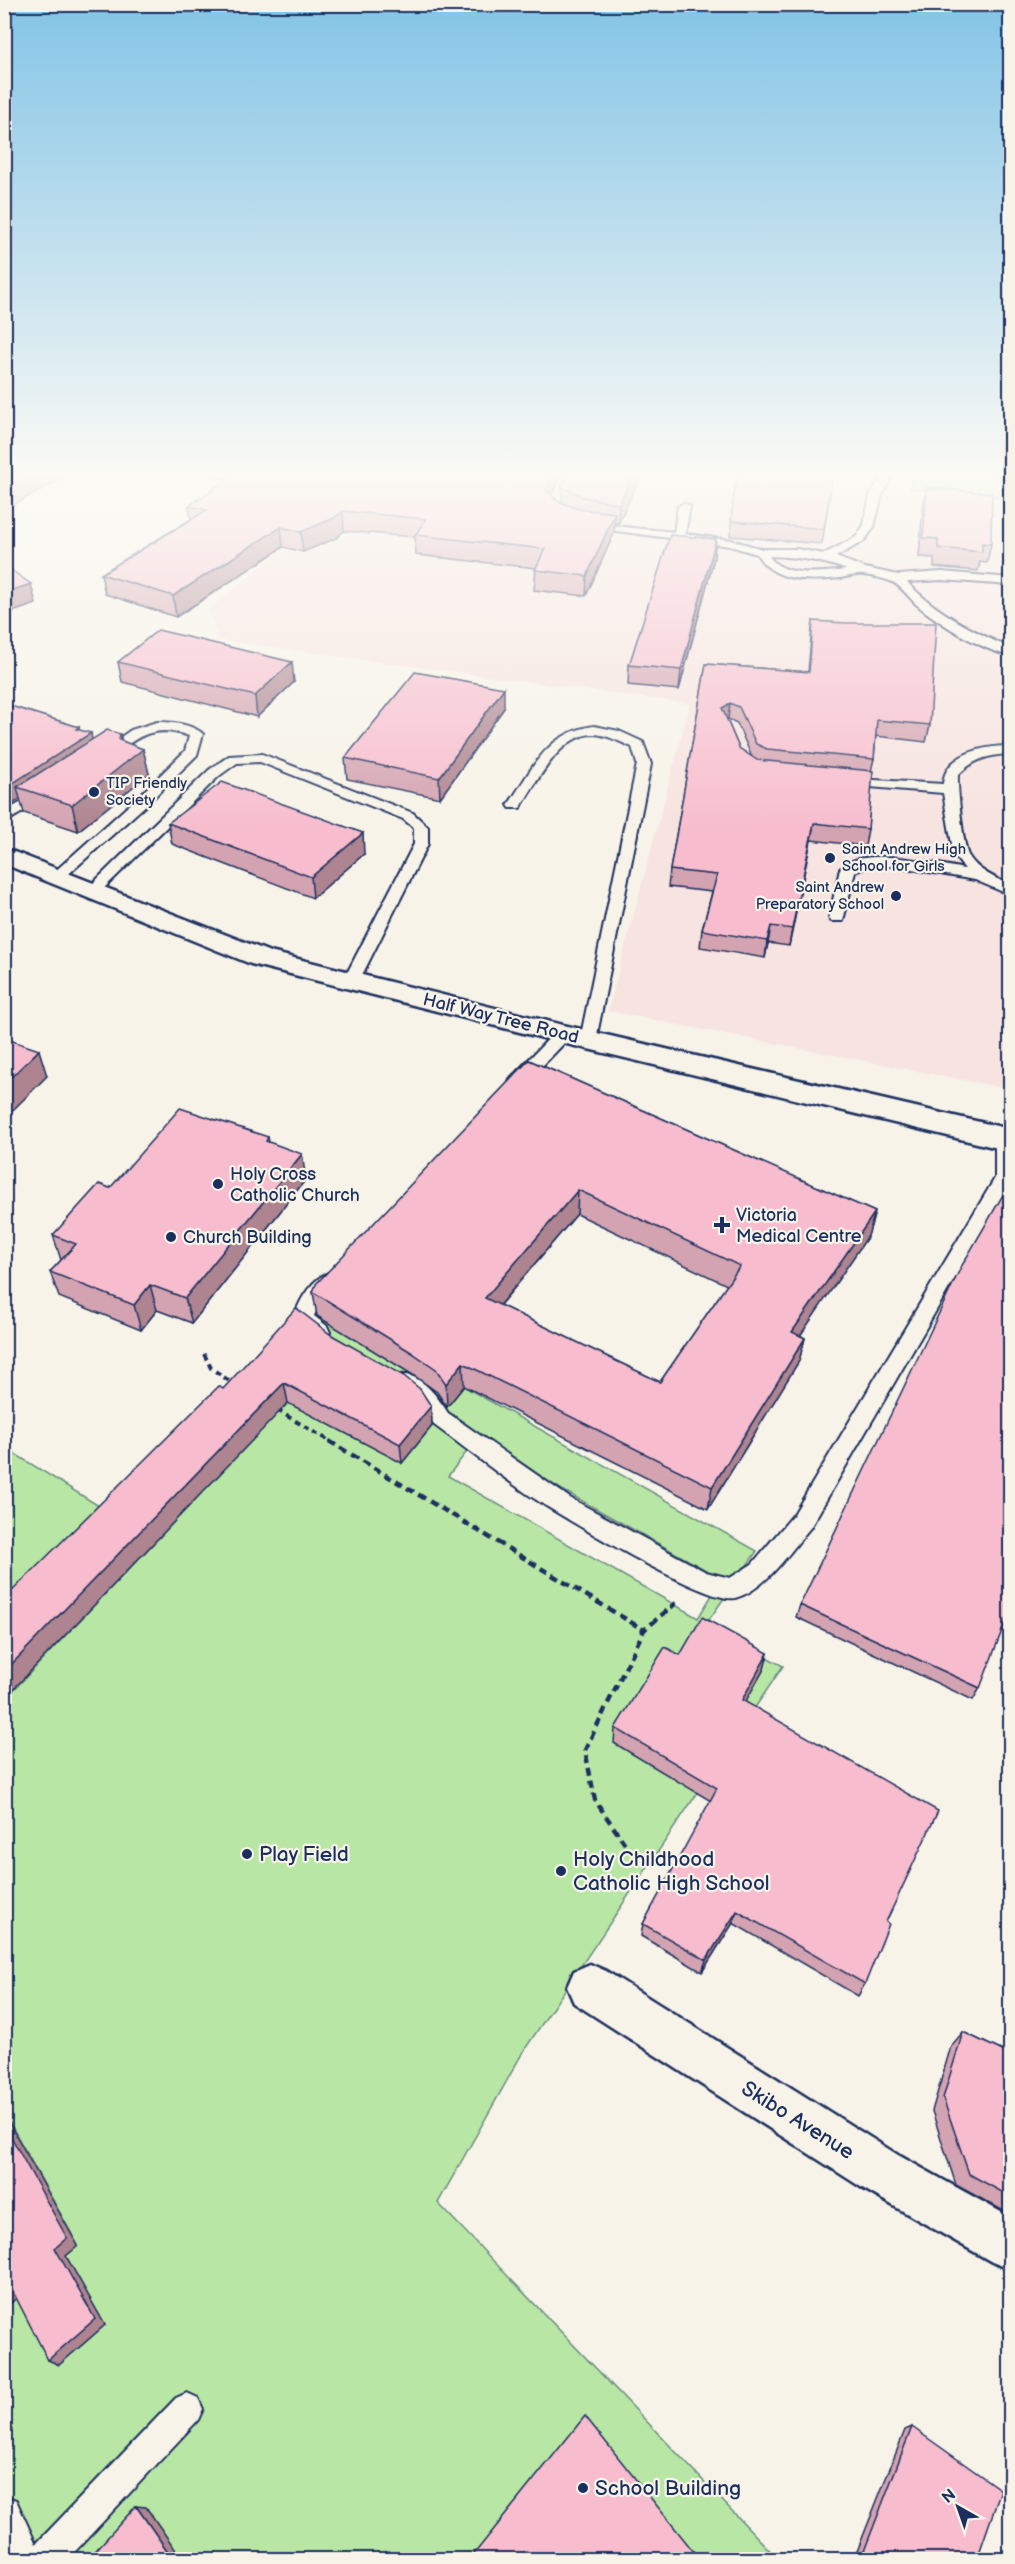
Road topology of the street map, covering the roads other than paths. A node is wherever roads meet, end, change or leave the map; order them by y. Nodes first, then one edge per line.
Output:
1 (910, 592) edge
2 (1011, 652) edge
3 (1011, 750) edge
4 (87, 765) edge
5 (829, 780) edge
6 (60, 783) edge
7 (950, 789) junction
8 (515, 806) dead end
9 (4, 819) edge
10 (4, 855) edge
11 (58, 876) junction
12 (979, 876) junction
13 (94, 890) junction
14 (1011, 891) edge
15 (837, 918) dead end
16 (351, 981) junction
17 (575, 1037) junction
18 (506, 1095) edge
19 (1007, 1139) edge
20 (342, 1267) edge
21 (339, 1343) edge
22 (386, 1371) edge
23 (590, 1987) dead end
24 (1011, 2244) edge
25 (187, 2409) dead end
26 (4, 2512) edge
27 (26, 2559) edge
28 (44, 2559) edge

1 - 2 lane
3 - 7 lane
4 - 11 lane
5 - 7 lane
6 - 9 lane
7 - 12 lane
8 - 17 lane
10 - 11 main road, Half Way Tree Road
11 - 13 main road, Half Way Tree Road
12 - 14 lane
12 - 15 lane
13 - 16 main road, Half Way Tree Road
13 - 16 lane
16 - 17 main road, Half Way Tree Road
17 - 18 lane
17 - 19 main road, Half Way Tree Road
19 - 22 lane
20 - 21 lane
23 - 24 main road, Skibo Avenue
25 - 28 lane
26 - 27 lane

